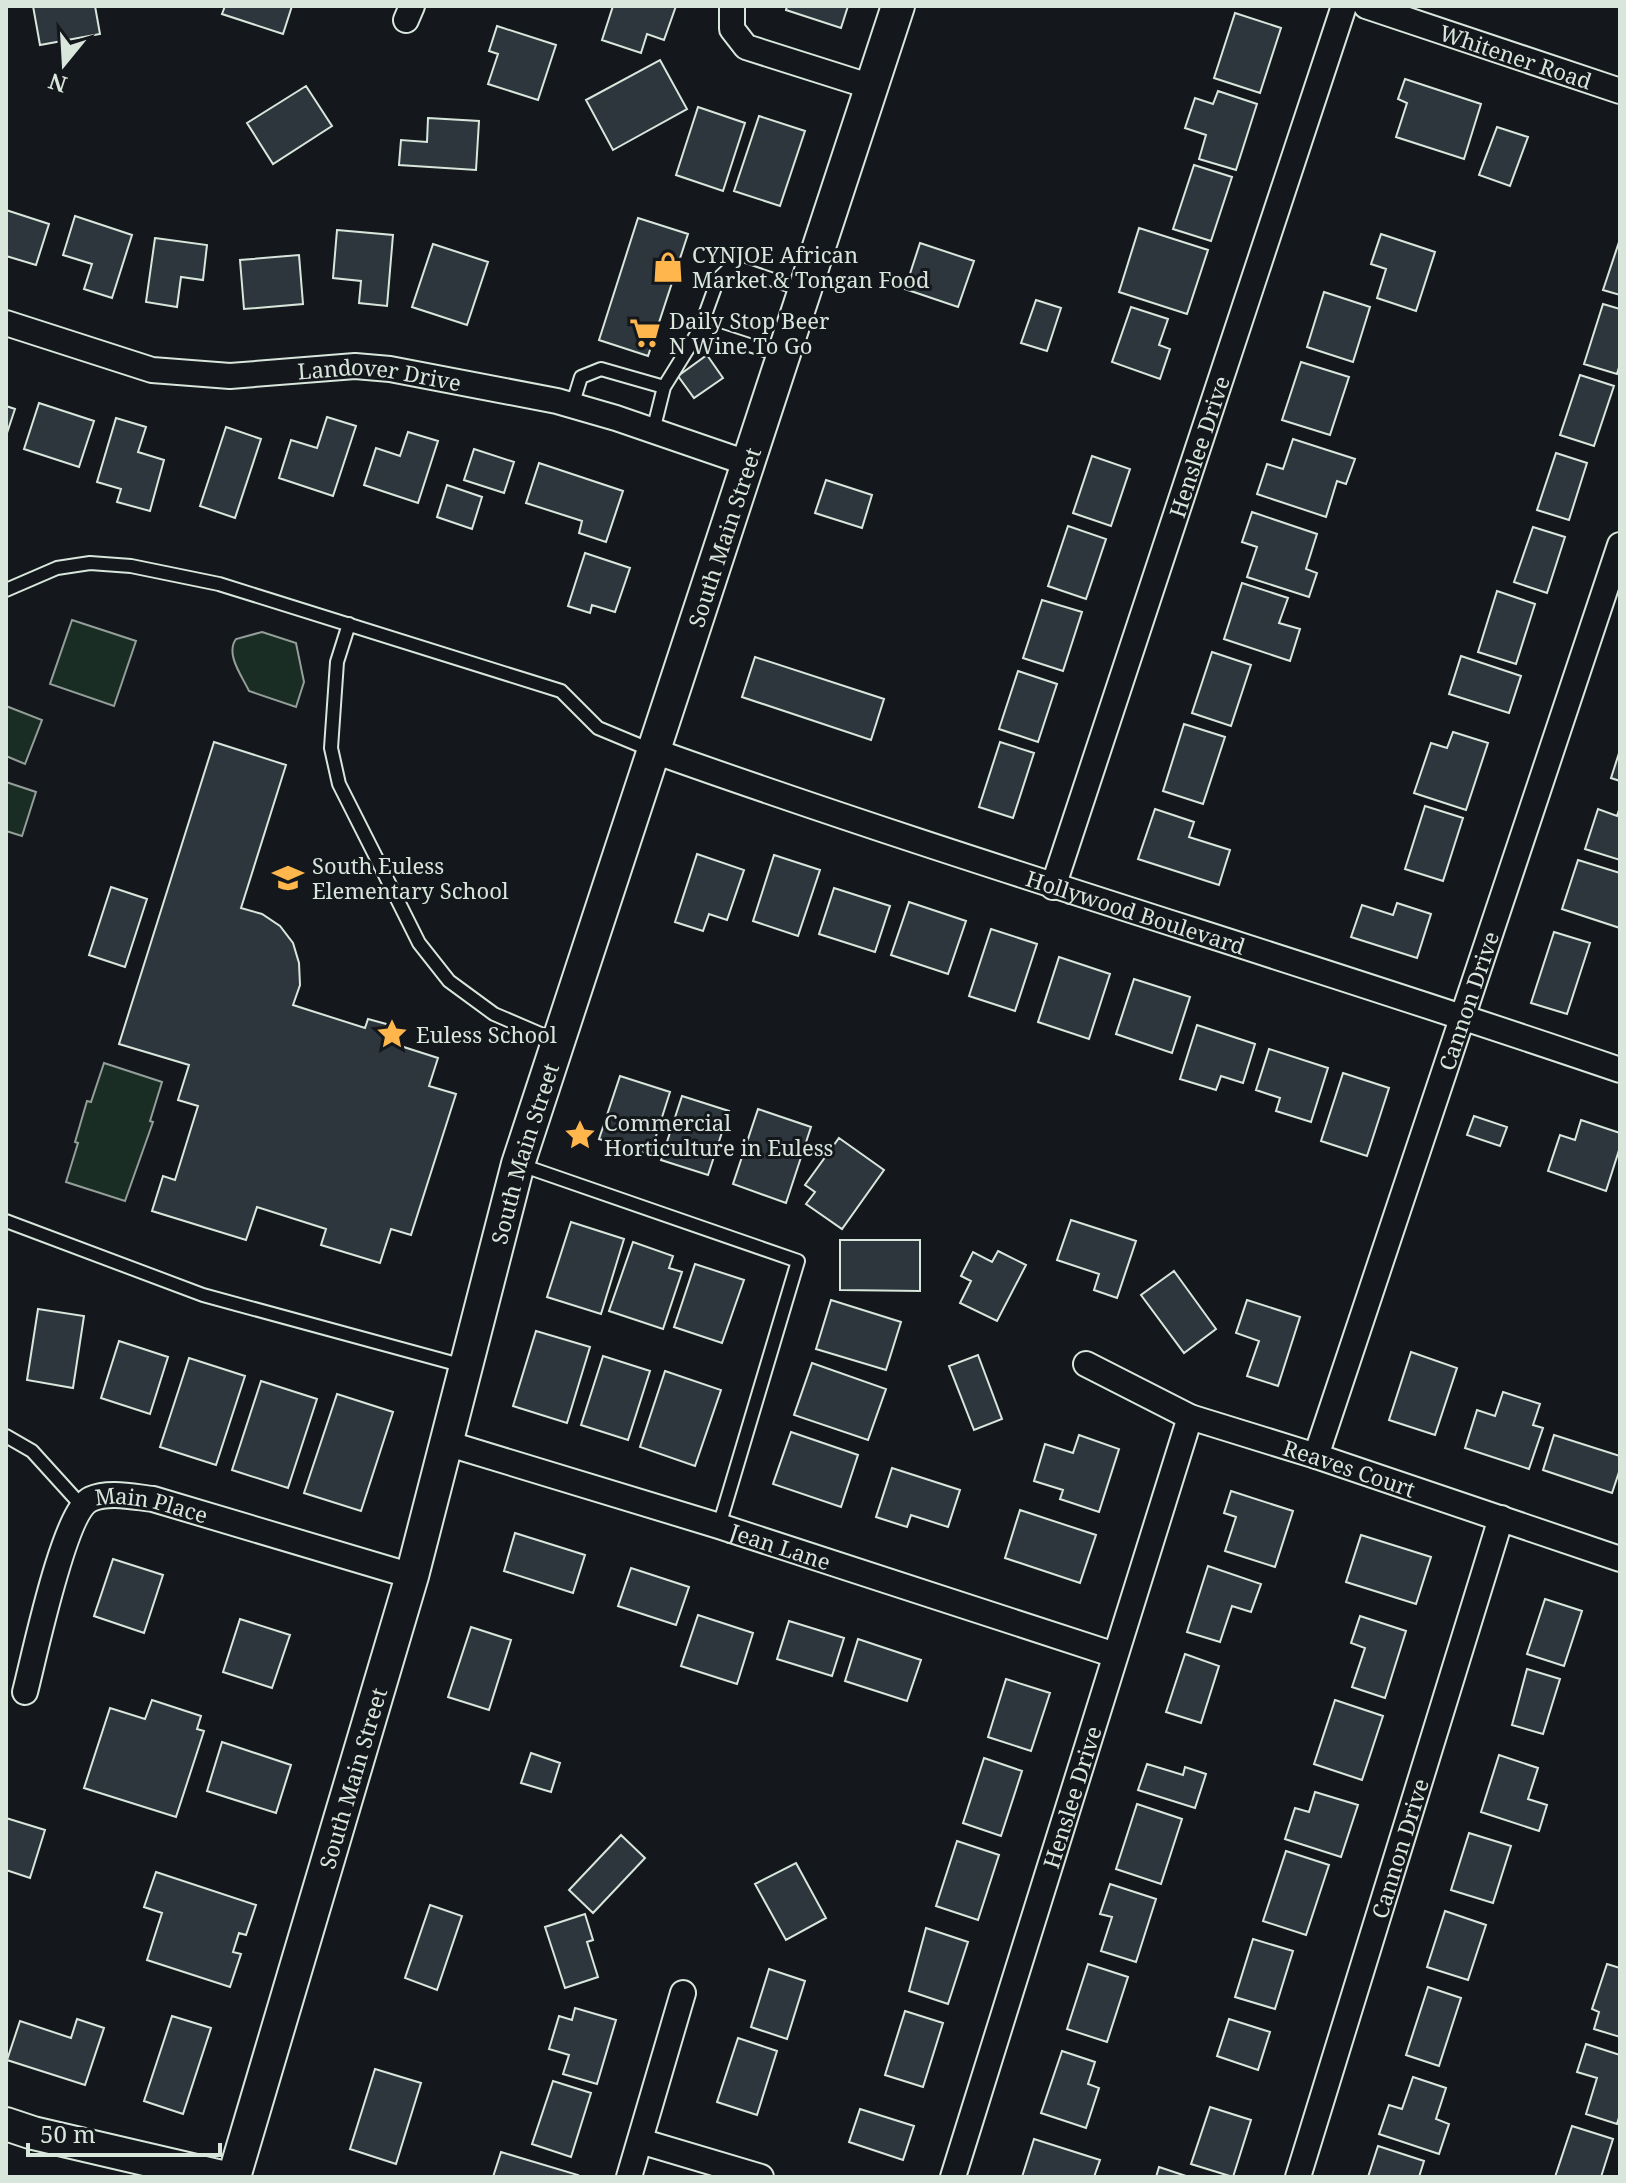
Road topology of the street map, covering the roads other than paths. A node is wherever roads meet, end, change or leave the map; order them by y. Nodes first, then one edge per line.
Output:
1 (732, 6) edge
2 (898, 6) edge
3 (1344, 6) edge
4 (1366, 6) edge
5 (872, 87) junction
6 (1620, 91) edge
7 (806, 291) junction
8 (6, 323) edge
9 (700, 329) junction
10 (785, 356) junction
11 (664, 387) junction
12 (572, 406) junction
13 (653, 431) junction
14 (750, 464) junction
15 (1620, 545) edge
16 (6, 590) edge
17 (349, 624) junction
18 (654, 751) junction
19 (1053, 887) junction
20 (1464, 1016) junction
21 (557, 1041) junction
22 (1620, 1070) edge
23 (518, 1164) junction
24 (6, 1221) edge
25 (1086, 1364) dead end
26 (465, 1367) junction
27 (1190, 1417) junction
28 (6, 1436) edge
29 (446, 1443) junction
30 (1316, 1456) junction
31 (81, 1505) junction
32 (1501, 1518) junction
33 (719, 1526) junction
34 (1620, 1559) edge
35 (412, 1576) junction
36 (1115, 1655) junction
37 (25, 1692) dead end
38 (683, 1993) dead end
39 (6, 2124) edge
40 (640, 2141) junction
41 (222, 2177) edge
42 (234, 2177) edge
43 (629, 2177) edge
44 (761, 2177) edge
45 (953, 2177) edge
46 (1298, 2177) edge

1 - 5 street
2 - 5 street, South Main Street
3 - 19 street, Henslee Drive
4 - 6 street, Whitener Road
5 - 7 street, South Main Street
7 - 9 lane
7 - 10 street, South Main Street
8 - 12 street, Landover Drive
9 - 10 lane
9 - 11 lane
10 - 14 street, South Main Street
11 - 12 lane
11 - 13 lane
12 - 13 street, Landover Drive
13 - 14 street, Landover Drive
14 - 18 street, South Main Street
15 - 20 street, Cannon Drive
16 - 17 lane
17 - 18 lane
17 - 21 lane
18 - 19 street, Hollywood Boulevard
18 - 21 street, South Main Street
19 - 20 street, Hollywood Boulevard
20 - 22 street, Hollywood Boulevard
20 - 30 street, Cannon Drive
21 - 23 street, South Main Street
23 - 26 street, South Main Street
23 - 33 lane
24 - 26 lane
25 - 27 street, Reaves Court
26 - 29 street, South Main Street
27 - 30 street, Reaves Court
27 - 36 street, Henslee Drive
28 - 31 lane
29 - 33 street, Jean Lane
29 - 35 street, South Main Street
30 - 32 street, Reaves Court
31 - 35 street, Main Place
31 - 37 street, Main Place
32 - 34 street, Reaves Court
32 - 46 street, Cannon Drive
33 - 36 street, Jean Lane
35 - 42 street, South Main Street
36 - 45 street, Henslee Drive
38 - 40 street
39 - 41 street
40 - 43 street
40 - 44 street

